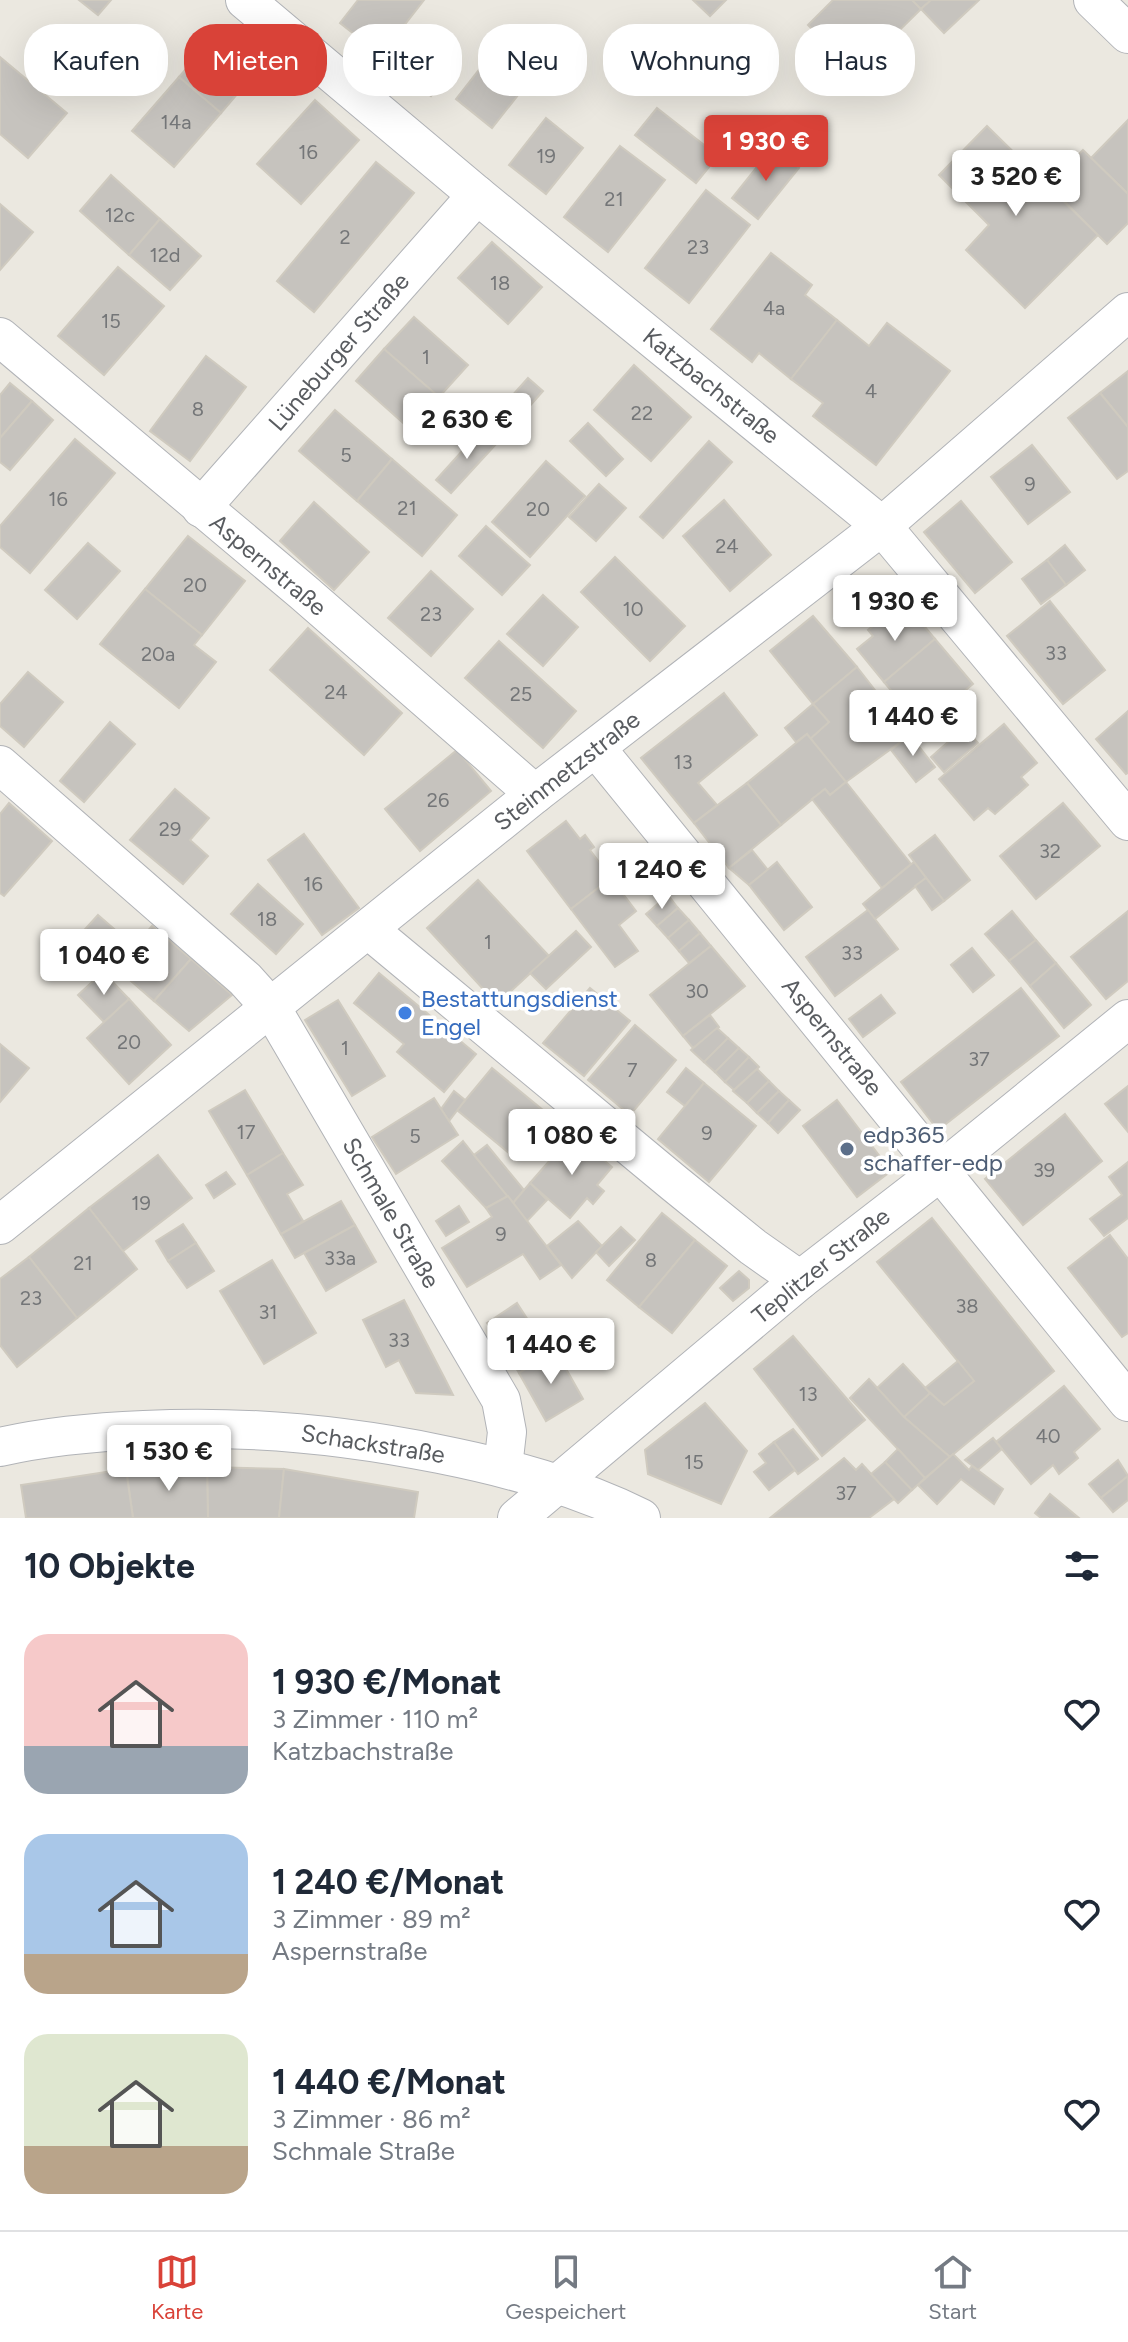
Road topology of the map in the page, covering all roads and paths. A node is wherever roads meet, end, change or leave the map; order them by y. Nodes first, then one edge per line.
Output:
1 (245, 0) edge
2 (1093, 0) edge
3 (1128, 34) edge
4 (477, 195) junction
5 (1128, 312) edge
6 (0, 337) edge
7 (201, 508) junction
8 (882, 526) junction
9 (596, 748) junction
10 (0, 765) edge
11 (535, 794) junction
12 (1128, 821) edge
13 (369, 930) junction
14 (272, 1009) junction
15 (1128, 1019) edge
16 (941, 1171) junction
17 (4, 1216) edge
18 (800, 1280) junction
19 (1128, 1402) edge
20 (0, 1447) edge
21 (503, 1467) junction
22 (560, 1484) junction
23 (517, 1518) edge
24 (641, 1518) edge

1 - 4 street, Katzbachstraße
2 - 3 street
4 - 7 street, Lüneburger Straße
4 - 8 street, Katzbachstraße
5 - 8 street, Steinmetzstraße
6 - 7 street, Aspernstraße
7 - 11 street, Aspernstraße
8 - 9 street, Steinmetzstraße
8 - 12 street, Katzbachstraße
9 - 11 street, Steinmetzstraße
9 - 16 street, Aspernstraße
10 - 14 street, Schmale Straße
11 - 13 street, Steinmetzstraße
13 - 14 street, Steinmetzstraße
13 - 18 street
14 - 17 street, Steinmetzstraße
14 - 21 street, Schmale Straße
15 - 16 street, Teplitzer Straße
16 - 18 street, Teplitzer Straße
16 - 19 street, Aspernstraße
18 - 22 street, Teplitzer Straße
20 - 21 street, Schackstraße
21 - 22 street, Schackstraße
22 - 23 street, Teplitzer Straße
22 - 24 street, Schackstraße

